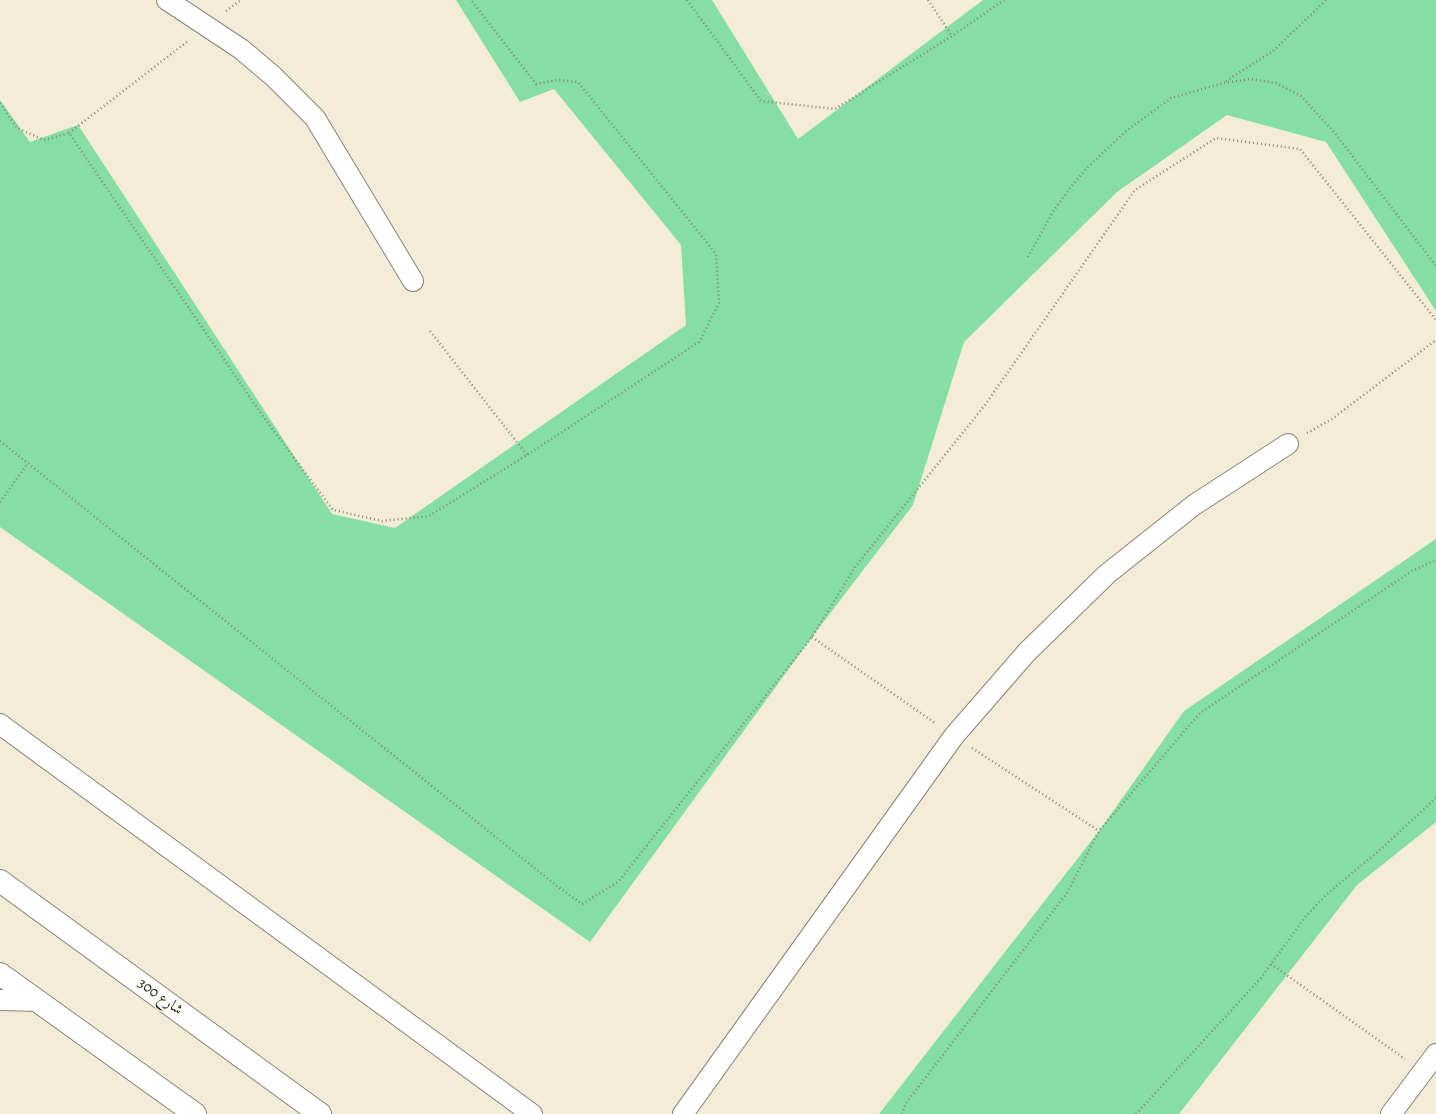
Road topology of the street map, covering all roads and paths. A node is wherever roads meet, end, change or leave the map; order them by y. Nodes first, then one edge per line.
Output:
1 (167, 0) edge
2 (241, 0) edge
3 (687, 0) edge
4 (928, 0) edge
5 (1004, 0) edge
6 (1326, 0) edge
7 (208, 26) junction
8 (952, 36) junction
9 (1224, 83) junction
10 (69, 133) dead end
11 (1028, 257) dead end
12 (1436, 266) edge
13 (413, 281) dead end
14 (1436, 320) edge
15 (430, 331) dead end
16 (1436, 340) edge
17 (0, 441) edge
18 (1288, 444) joint
19 (527, 455) dead end
20 (28, 463) junction
21 (0, 502) edge
22 (1436, 560) edge
23 (0, 724) edge
24 (1436, 798) edge
25 (0, 880) edge
26 (1271, 964) junction
27 (0, 974) edge
28 (0, 1000) edge
29 (37, 1001) junction
30 (1436, 1054) edge
31 (1422, 1071) junction
32 (195, 1114) edge
33 (320, 1114) edge
34 (532, 1114) edge
35 (684, 1114) edge
36 (902, 1114) edge
37 (1136, 1114) edge
38 (1391, 1114) edge

1 - 7 street
2 - 7 path
3 - 8 path
4 - 8 path
5 - 8 path
6 - 9 path
7 - 10 path
7 - 13 street
9 - 11 path
9 - 12 path
14 - 20 path
15 - 19 path
16 - 18 path
17 - 20 path
18 - 35 street
20 - 21 path
22 - 36 path
23 - 34 street
24 - 26 path
25 - 33 street, شارع 300
26 - 31 path
26 - 37 path
27 - 29 street
28 - 29 street
29 - 32 street
30 - 31 street
31 - 38 street

